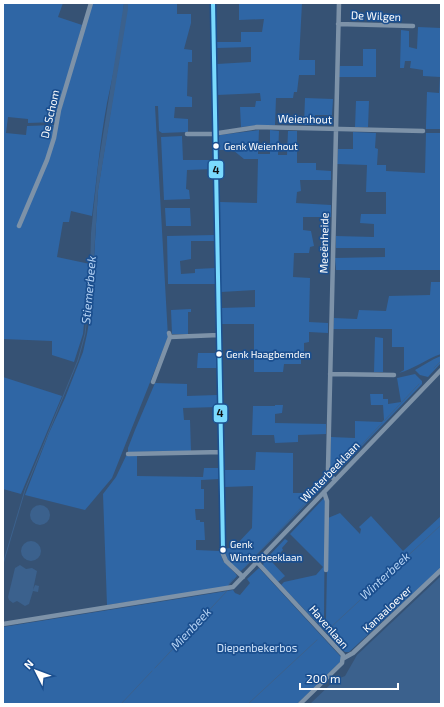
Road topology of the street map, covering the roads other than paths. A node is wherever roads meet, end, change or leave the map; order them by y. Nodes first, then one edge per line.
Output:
1 (91, 3) edge
2 (213, 3) edge
3 (339, 3) edge
4 (338, 24) junction
5 (413, 26) dead end
6 (335, 129) junction
7 (423, 131) dead end
8 (187, 134) dead end
9 (215, 134) junction
10 (19, 226) dead end
11 (219, 335) junction
12 (441, 370) edge
13 (330, 374) junction
14 (394, 375) dead end
15 (153, 382) dead end
16 (222, 452) junction
17 (128, 454) dead end
18 (335, 480) junction
19 (324, 492) junction
20 (257, 562) junction
21 (326, 570) dead end
22 (441, 570) edge
23 (243, 577) junction
24 (3, 624) edge
25 (344, 658) junction
26 (300, 704) edge

1 - 10 street, De Schom
2 - 9 street
3 - 4 street, Meeënheide
4 - 5 street, De Wilgen
4 - 6 street, Meeënheide
6 - 7 street, Weienhout
6 - 9 street, Weienhout
6 - 13 street, Meeënheide
8 - 9 street, Weienhout
9 - 11 street
11 - 15 street
11 - 16 street
12 - 18 street, Winterbeeklaan
13 - 14 street
13 - 18 street, Meeënheide
16 - 17 street
16 - 23 street
18 - 19 street, Winterbeeklaan
19 - 20 street, Winterbeeklaan
19 - 21 street
20 - 23 street, Winterbeeklaan
20 - 25 street, Havenlaan
22 - 25 street, Kanaaloever
23 - 24 street, Winterbeeklaan
25 - 26 street, Havenlaan

